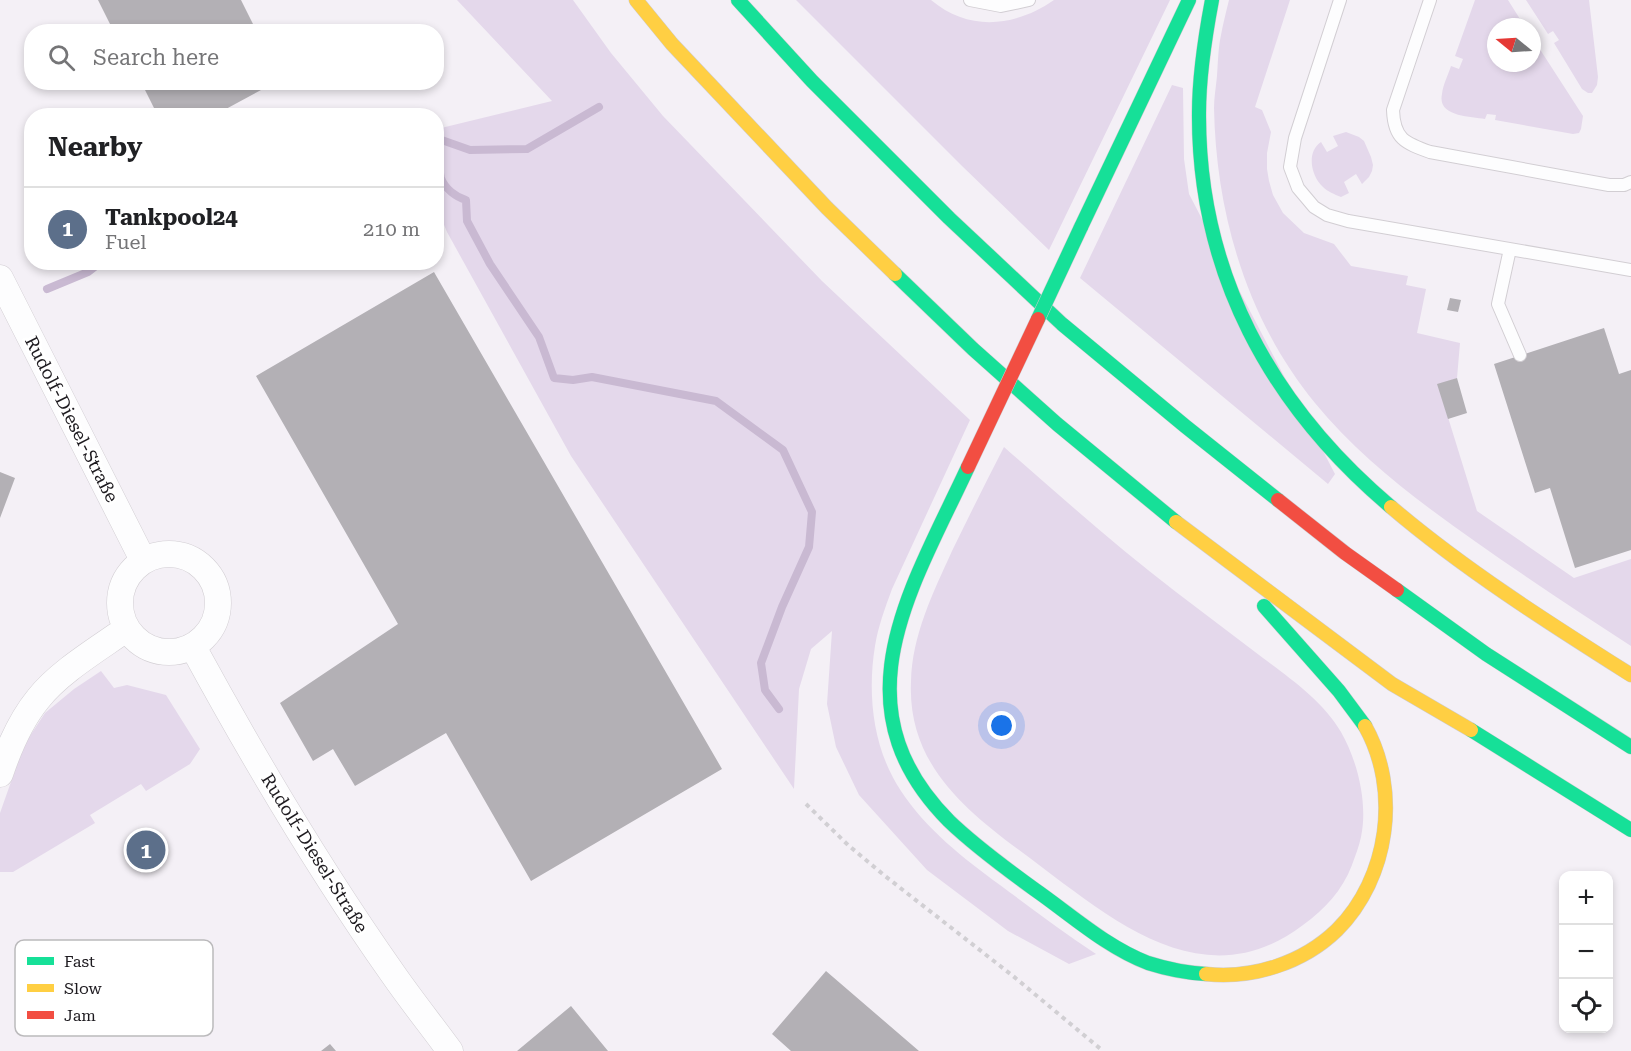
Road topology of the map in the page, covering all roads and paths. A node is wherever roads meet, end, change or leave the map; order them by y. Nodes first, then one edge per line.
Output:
1 (636, 0) edge
2 (738, 0) edge
3 (970, 0) edge
4 (1029, 0) edge
5 (1189, 0) edge
6 (1212, 0) edge
7 (1340, 0) edge
8 (1430, 0) edge
9 (1631, 182) edge
10 (1510, 249) junction
11 (1631, 270) edge
12 (0, 278) edge
13 (1520, 355) dead end
14 (1219, 555) junction
15 (143, 560) junction
16 (126, 629) junction
17 (192, 647) junction
18 (1631, 675) edge
19 (1631, 747) edge
20 (0, 774) edge
21 (806, 804) dead end
22 (1631, 830) edge
23 (450, 1051) edge
24 (1103, 1051) edge

1 - 14 highway
2 - 19 highway
3 - 4 lane
5 - 14 highway, bridge
6 - 18 highway
7 - 10 lane
8 - 9 lane
10 - 11 lane
10 - 13 lane
12 - 15 street, Rudolf-Diesel-Straße
14 - 22 highway
15 - 16 street
15 - 17 street
16 - 17 street
16 - 20 street
17 - 23 street, Rudolf-Diesel-Straße
21 - 24 path

